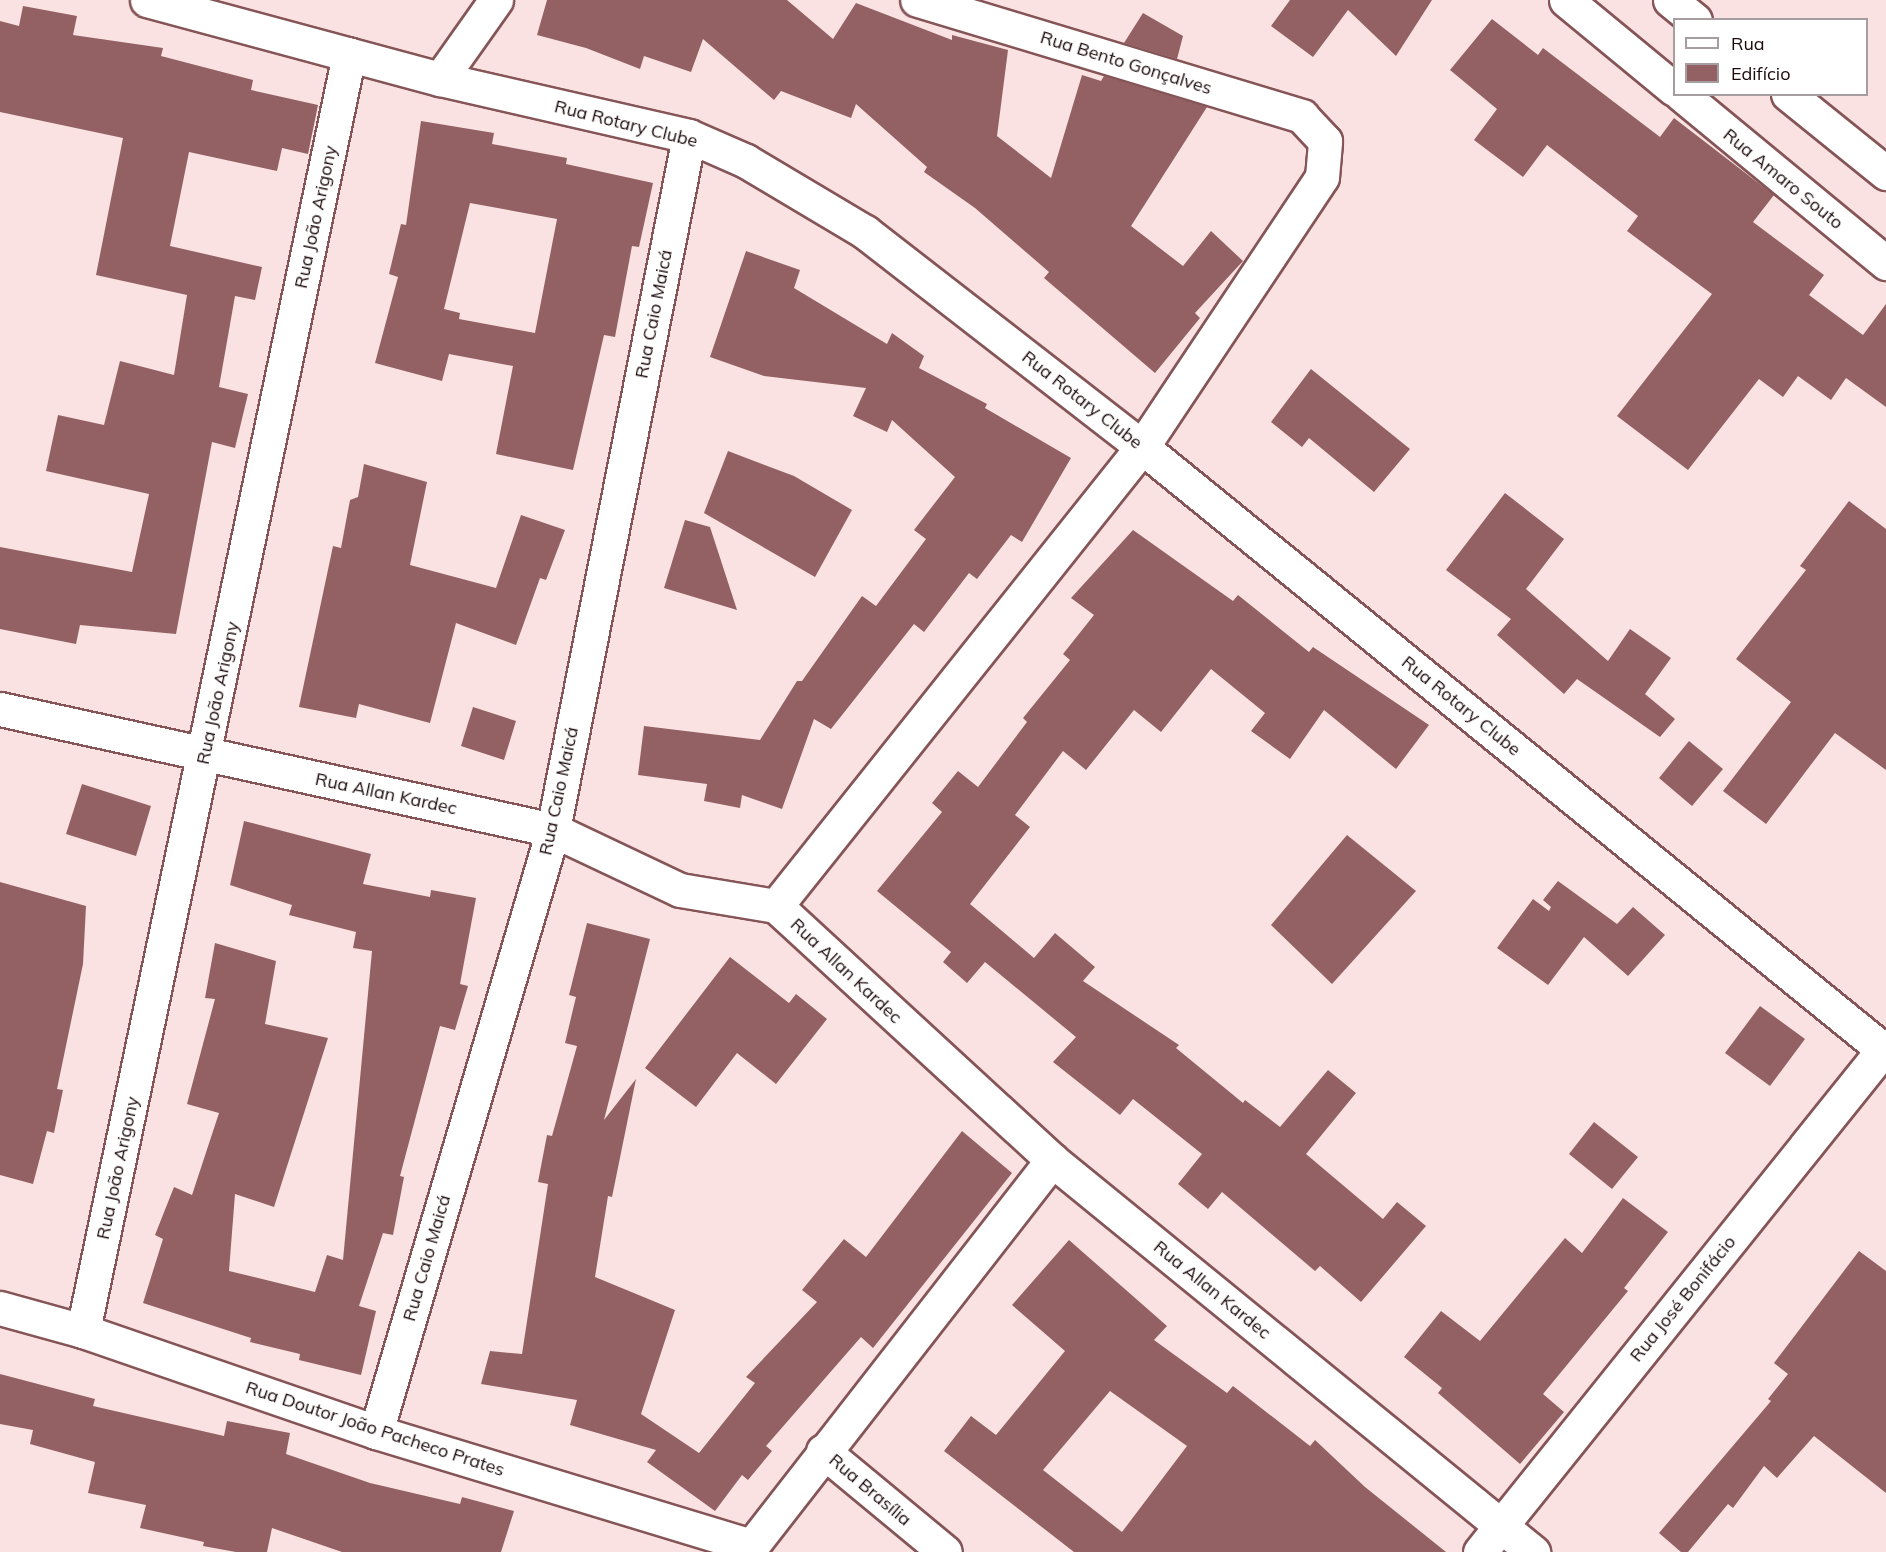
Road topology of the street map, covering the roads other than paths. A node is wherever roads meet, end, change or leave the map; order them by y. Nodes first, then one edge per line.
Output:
1 (147, 0) edge
2 (496, 0) edge
3 (917, 0) edge
4 (1566, 0) edge
5 (1671, 0) edge
6 (1693, 18) edge
7 (350, 54) junction
8 (440, 80) junction
9 (1673, 88) edge
10 (1683, 96) edge
11 (1790, 96) edge
12 (689, 136) junction
13 (1886, 173) edge
14 (1886, 263) edge
15 (1142, 447) junction
16 (0, 709) edge
17 (206, 755) junction
18 (553, 830) junction
19 (776, 906) junction
20 (1885, 1049) edge
21 (1052, 1160) junction
22 (0, 1308) edge
23 (83, 1331) junction
24 (376, 1432) junction
25 (823, 1451) junction
26 (1502, 1527) junction
27 (750, 1549) edge
28 (945, 1552) edge
29 (1480, 1552) edge
30 (1533, 1552) edge

1 - 7 street, Rua Rotary Clube
2 - 8 street
3 - 15 street, Rua Bento Gonçalves
4 - 9 street
5 - 6 street
7 - 8 street, Rua Rotary Clube
7 - 17 street, Rua João Arigony
8 - 12 street, Rua Rotary Clube
10 - 14 street, Rua Amaro Souto
11 - 13 street
12 - 15 street, Rua Rotary Clube
12 - 18 street, Rua Caio Maicá
15 - 19 street
15 - 20 street, Rua Rotary Clube
16 - 17 street, Rua Allan Kardec
17 - 18 street, Rua Allan Kardec
17 - 23 street, Rua João Arigony
18 - 19 street, Rua Allan Kardec
18 - 24 street, Rua Caio Maicá
19 - 21 street, Rua Allan Kardec
20 - 26 street, Rua José Bonifácio
21 - 25 street
21 - 26 street, Rua Allan Kardec
22 - 23 street, Rua Doutor João Pacheco Prates
23 - 24 street, Rua Doutor João Pacheco Prates
24 - 27 street, Rua Doutor João Pacheco Prates
25 - 27 street
25 - 28 street, Rua Brasília
26 - 29 street, Rua José Bonifácio
26 - 30 street, Rua Allan Kardec

